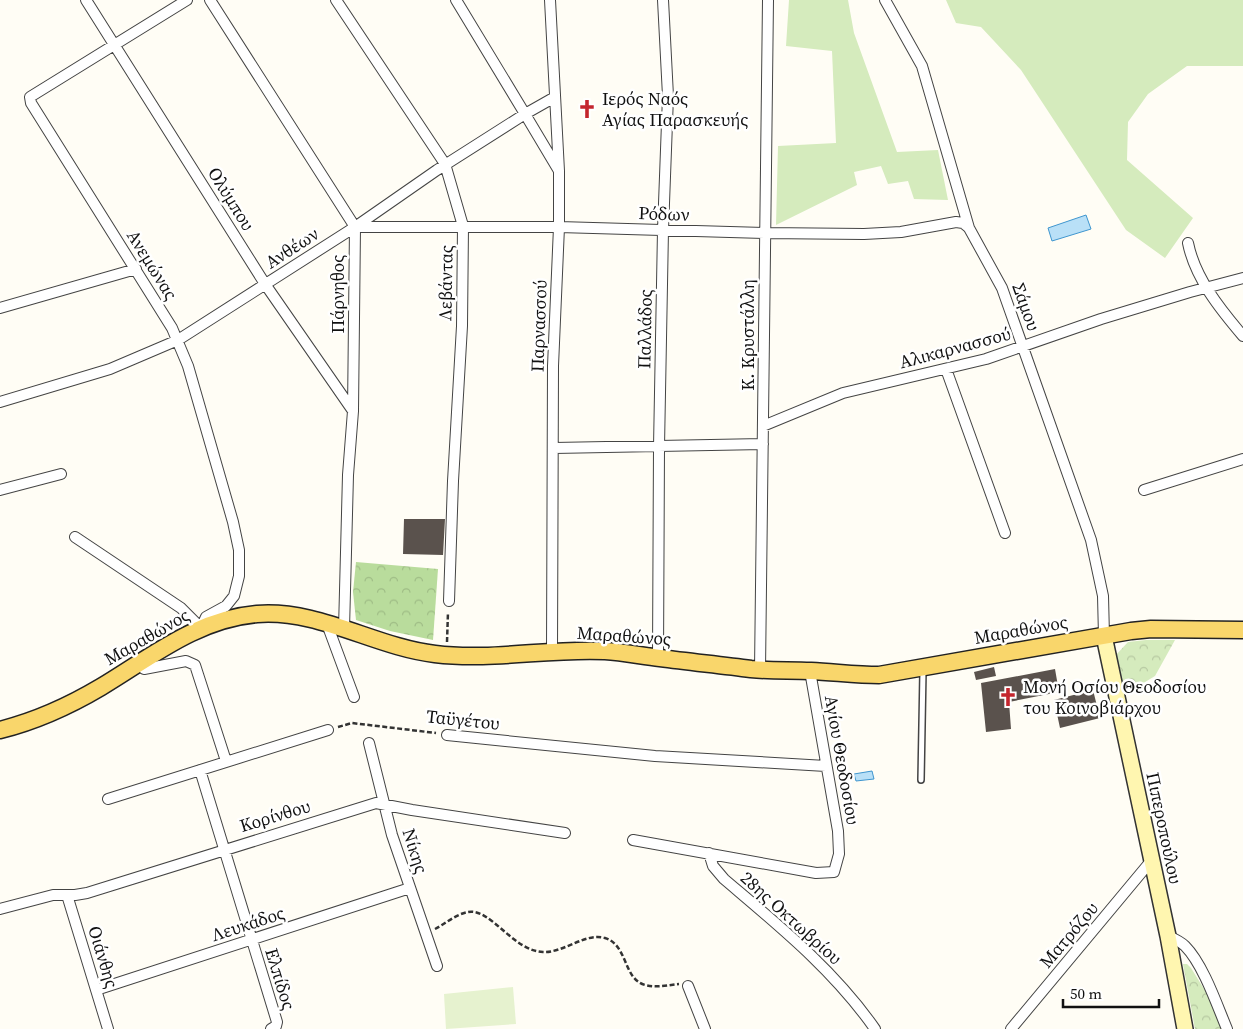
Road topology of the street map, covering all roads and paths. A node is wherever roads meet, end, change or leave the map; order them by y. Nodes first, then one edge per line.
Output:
1 (86, 0) edge
2 (187, 0) edge
3 (210, 0) edge
4 (336, 0) edge
5 (456, 0) edge
6 (550, 0) edge
7 (663, 0) edge
8 (768, 0) edge
9 (885, 0) edge
10 (114, 45) junction
11 (555, 97) junction
12 (525, 114) junction
13 (445, 164) junction
14 (559, 171) junction
15 (463, 226) junction
16 (355, 227) junction
17 (559, 227) junction
18 (969, 228) junction
19 (663, 230) junction
20 (764, 233) junction
21 (1188, 243) dead end
22 (136, 269) junction
23 (1243, 278) edge
24 (265, 284) junction
25 (1207, 288) junction
26 (0, 308) edge
27 (1243, 336) edge
28 (178, 340) junction
29 (1023, 347) junction
30 (946, 369) junction
31 (0, 402) edge
32 (353, 411) junction
33 (763, 426) junction
34 (763, 444) junction
35 (659, 447) junction
36 (554, 448) junction
37 (1243, 459) edge
38 (61, 474) dead end
39 (0, 490) edge
40 (1144, 490) dead end
41 (1005, 533) dead end
42 (75, 538) dead end
43 (449, 600) joint
44 (327, 624) junction
45 (201, 628) junction
46 (344, 629) junction
47 (1243, 630) edge
48 (1104, 636) junction
49 (552, 653) junction
50 (446, 656) junction
51 (658, 658) junction
52 (139, 664) junction
53 (923, 668) junction
54 (760, 670) junction
55 (810, 671) junction
56 (354, 697) dead end
57 (0, 730) edge
58 (328, 730) joint
59 (447, 735) joint
60 (368, 743) dead end
61 (226, 761) junction
62 (826, 766) junction
63 (200, 770) junction
64 (921, 780) dead end
65 (108, 799) dead end
66 (384, 803) junction
67 (565, 833) dead end
68 (633, 840) dead end
69 (224, 849) junction
70 (709, 853) junction
71 (1151, 861) junction
72 (410, 888) junction
73 (67, 895) junction
74 (0, 909) edge
75 (426, 934) junction
76 (1168, 936) junction
77 (252, 940) junction
78 (437, 966) dead end
79 (688, 986) joint
80 (96, 990) junction
81 (273, 1028) edge
82 (108, 1029) edge
83 (705, 1029) edge
84 (875, 1029) edge
85 (1011, 1029) edge
86 (1185, 1029) edge
87 (1228, 1029) edge

1 - 10 street, Ολύμπου
2 - 10 street, Ανεμώνας
3 - 16 street
4 - 13 street, Λεβάντας
5 - 12 street
6 - 11 street, Παρνασσού
7 - 19 street, Παλλάδος
8 - 20 street, Κ. Κρυστάλλη
9 - 18 street, Σάμου
10 - 22 street, Ανεμώνας
10 - 24 street, Ολύμπου
11 - 12 street, Ανθέων
11 - 14 street, Παρνασσού
12 - 13 street, Ανθέων
12 - 14 street
13 - 15 street, Λεβάντας
13 - 16 street, Ανθέων
14 - 17 street, Παρνασσού
15 - 16 street, Ρόδων
15 - 17 street, Ρόδων
15 - 43 street, Λεβάντας
16 - 24 street, Ανθέων
16 - 32 street, Πάρνηθος
17 - 19 street, Ρόδων
17 - 36 street, Παρνασσού
18 - 20 street, Ρόδων
18 - 29 street, Σάμου
19 - 20 street, Ρόδων
19 - 35 street, Παλλάδος
20 - 33 street, Κ. Κρυστάλλη
21 - 25 street
22 - 26 street
22 - 28 street, Ανεμώνας
23 - 25 street, Αλικαρνασσού
24 - 28 street, Ανθέων
24 - 32 street, Ολύμπου
25 - 27 street
25 - 29 street, Αλικαρνασσού
28 - 31 street, Ανθέων
28 - 45 street, Ανεμώνας
29 - 30 street, Αλικαρνασσού
29 - 48 street, Σάμου
30 - 33 street, Αλικαρνασσού
30 - 41 street
32 - 46 street, Πάρνηθος
33 - 34 street, Κ. Κρυστάλλη
34 - 35 street
34 - 54 street, Κ. Κρυστάλλη
35 - 36 street
35 - 51 street, Παλλάδος
36 - 49 street, Παρνασσού
37 - 40 street
38 - 39 street
42 - 45 street
43 - 50 path
44 - 45 main road, Μαραθώνος
44 - 46 main road, Μαραθώνος
44 - 56 street
45 - 52 main road, Μαραθώνος
46 - 50 main road, Μαραθώνος
47 - 48 main road, Μαραθώνος
48 - 53 main road, Μαραθώνος
48 - 71 street, Πιπεροπούλου
49 - 50 main road, Μαραθώνος
49 - 51 main road, Μαραθώνος
51 - 54 main road, Μαραθώνος
52 - 57 main road, Μαραθώνος
52 - 61 street
53 - 55 main road, Μαραθώνος
53 - 64 lane
54 - 55 main road, Μαραθώνος
55 - 62 street, Αγίου Θεοδοσίου
58 - 59 path, Ταϋγέτου
58 - 61 street
59 - 62 street, Ταϋγέτου
60 - 66 street, Νίκης
61 - 63 street
62 - 70 street, Αγίου Θεοδοσίου
63 - 65 street
63 - 69 street, Ελπίδος
66 - 67 street, Κορίνθου
66 - 69 street, Κορίνθου
66 - 72 street, Νίκης
68 - 70 street
69 - 73 street, Κορίνθου
69 - 77 street, Ελπίδος
70 - 84 street, 28ης Οκτωβρίου
71 - 76 street, Πιπεροπούλου
71 - 85 street, Ματρόζου
72 - 75 street, Νίκης
72 - 77 street, Λευκάδος
73 - 74 street, Κορίνθου
73 - 80 street, Οιάνθης
75 - 78 street, Νίκης
75 - 79 path
76 - 86 street, Πιπεροπούλου
76 - 87 street
77 - 80 street, Λευκάδος
77 - 81 street, Ελπίδος
79 - 83 street
80 - 82 street, Οιάνθης

